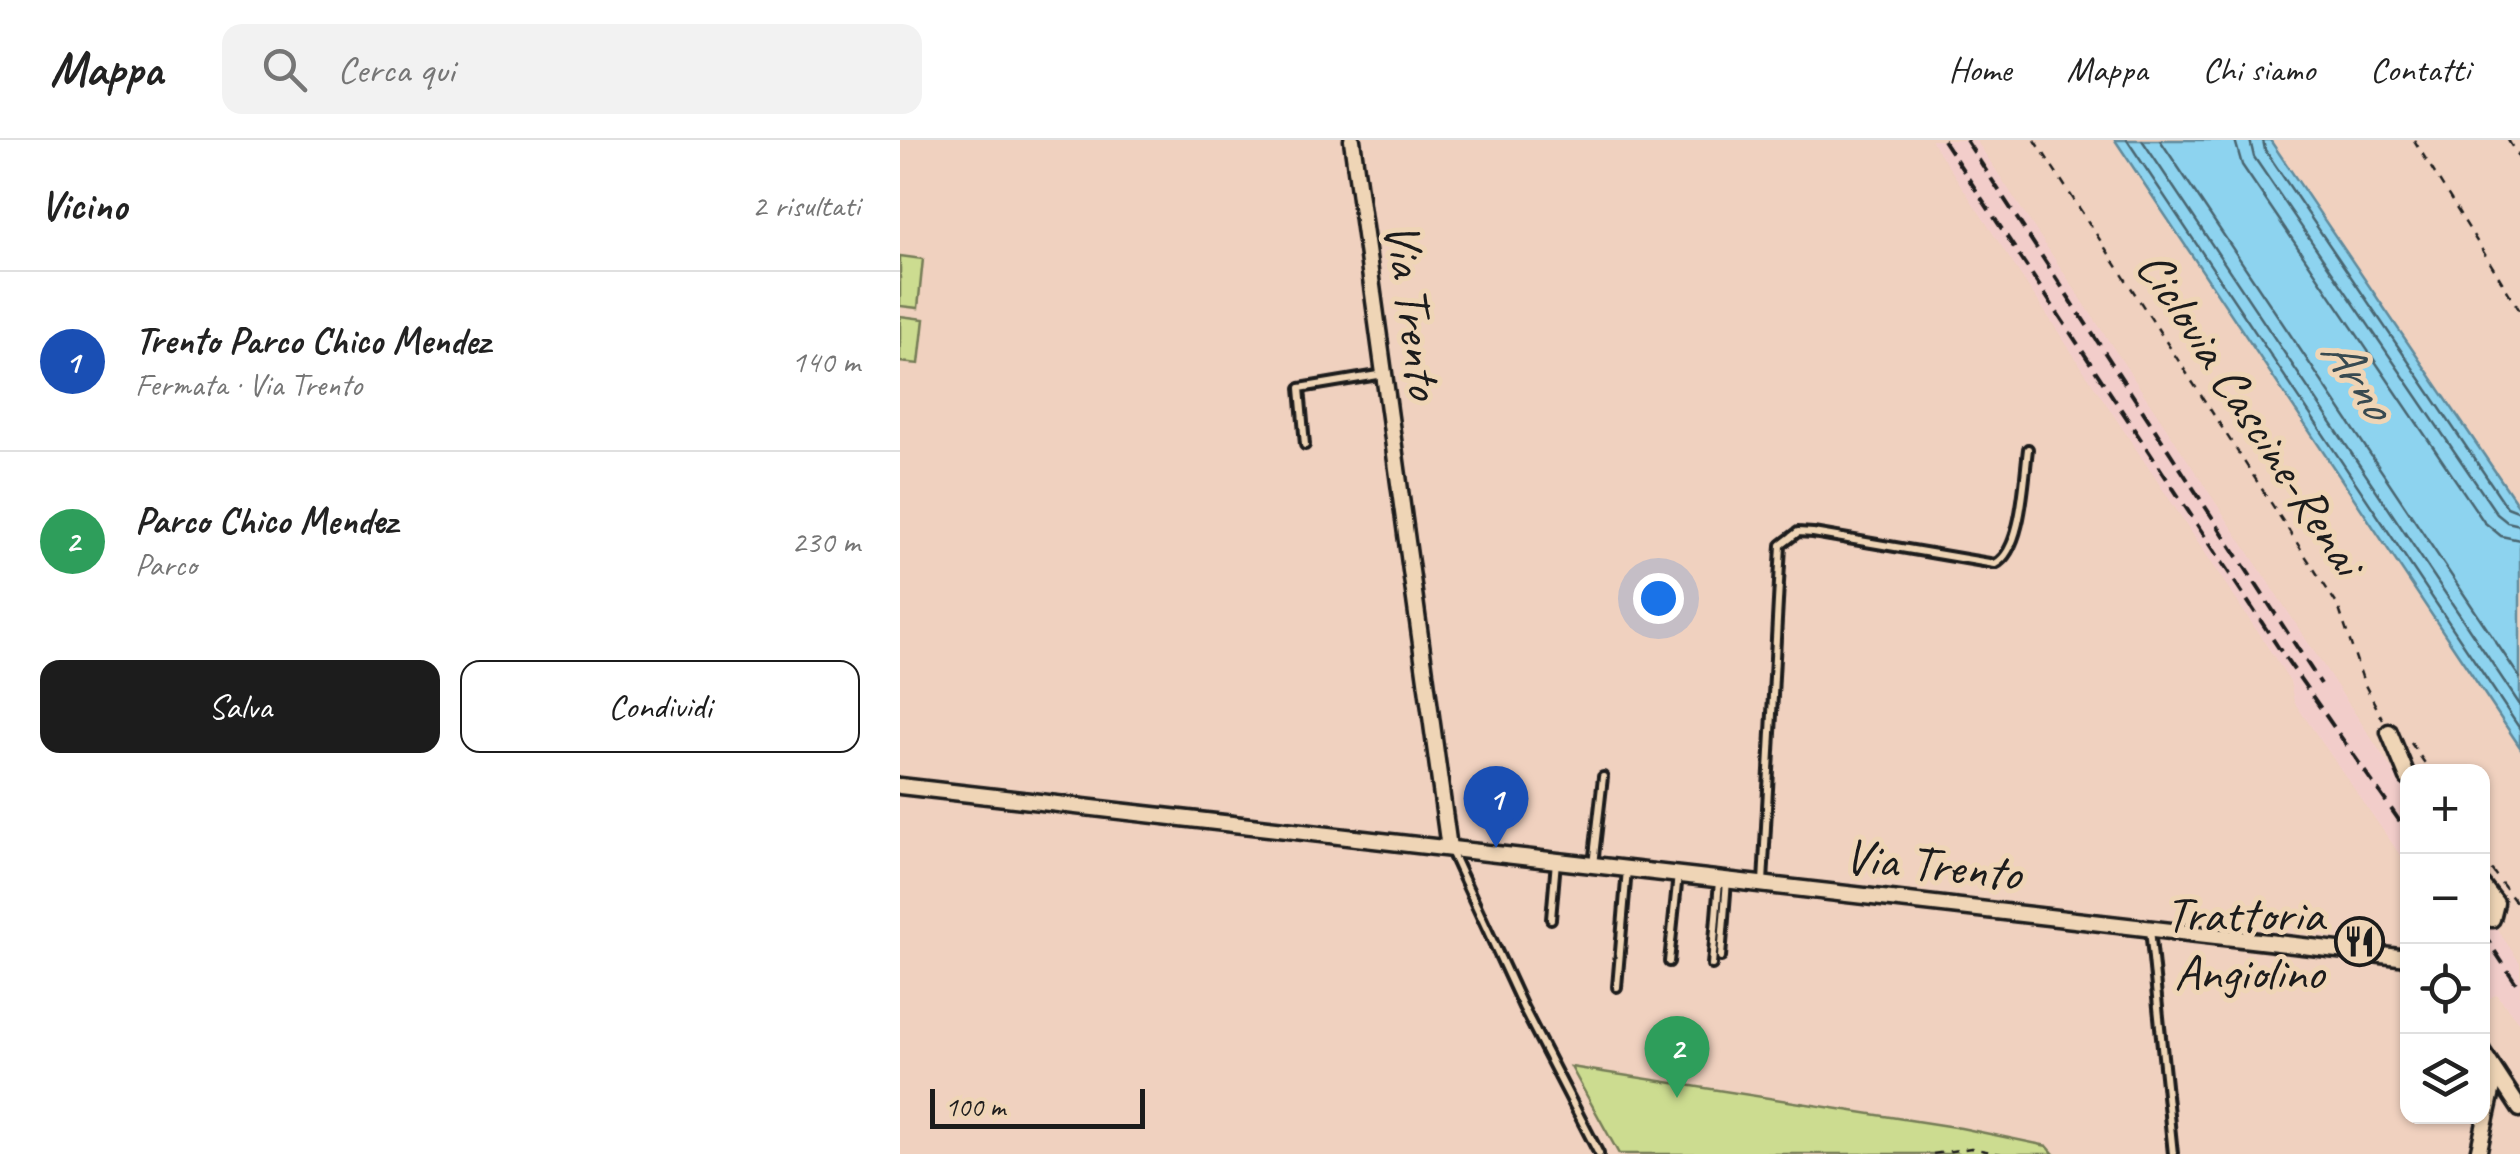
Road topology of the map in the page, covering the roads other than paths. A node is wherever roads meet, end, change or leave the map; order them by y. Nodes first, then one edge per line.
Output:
1 (1352, 140) edge
2 (1384, 374) junction
3 (1305, 445) dead end
4 (2028, 449) dead end
5 (2389, 732) road end
6 (2402, 764) edge
7 (1603, 777) dead end
8 (900, 786) edge
9 (1449, 848) junction
10 (1556, 860) junction
11 (1592, 864) junction
12 (1627, 868) junction
13 (1678, 874) junction
14 (1723, 880) junction
15 (1763, 884) junction
16 (2490, 895) edge
17 (1551, 919) dead end
18 (2492, 920) dead end
19 (2150, 928) junction
20 (1721, 957) dead end
21 (2400, 957) edge
22 (1669, 962) dead end
23 (1712, 965) dead end
24 (1618, 988) dead end
25 (2490, 1064) edge
26 (2496, 1073) junction
27 (2520, 1109) edge
28 (1599, 1154) edge
29 (2174, 1154) edge
30 (2478, 1154) edge

1 - 2 street, Via Trento
2 - 3 lane
2 - 9 street, Via Trento
4 - 15 lane
5 - 6 street
7 - 11 lane
8 - 9 street, Via Trento
9 - 10 street, Via Trento
9 - 28 lane
10 - 11 street, Via Trento
10 - 17 lane
11 - 12 street, Via Trento
12 - 13 street, Via Trento
12 - 24 lane
13 - 14 street, Via Trento
13 - 22 lane
14 - 15 street, Via Trento
14 - 20 lane
14 - 23 lane
15 - 19 street, Via Trento
16 - 18 street
19 - 21 street, Via Trento
19 - 29 lane
25 - 26 street
26 - 27 street
26 - 30 street

